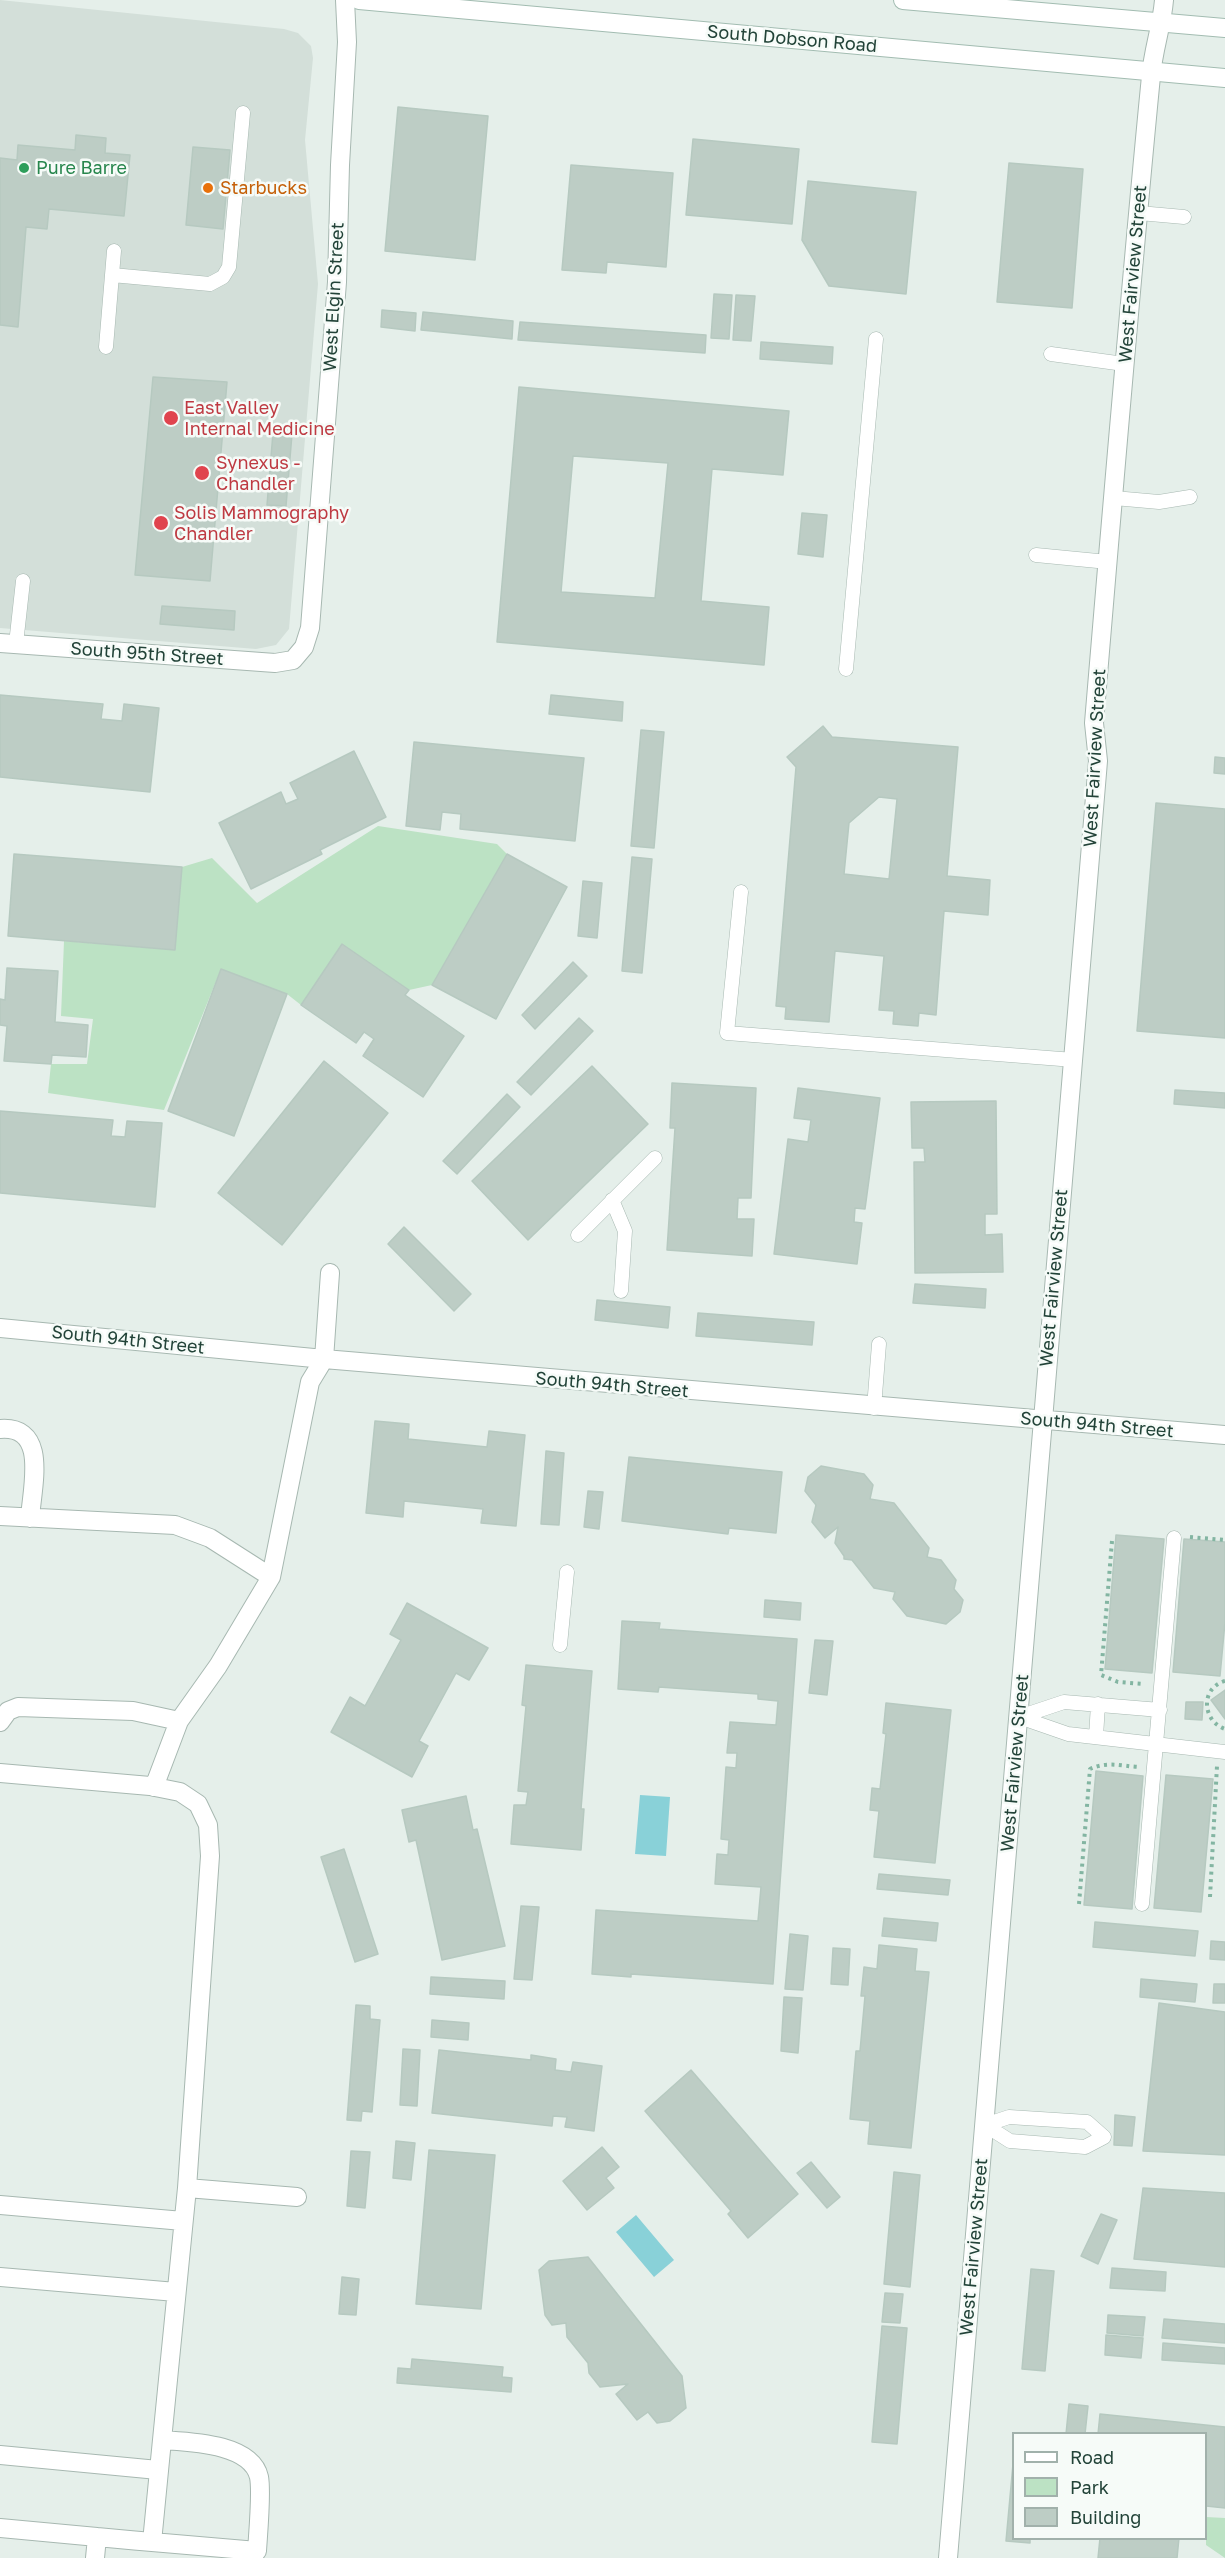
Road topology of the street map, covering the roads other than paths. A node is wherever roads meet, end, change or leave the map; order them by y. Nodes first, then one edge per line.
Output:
1 (345, 0) edge
2 (359, 0) edge
3 (903, 0) edge
4 (1164, 0) edge
5 (1162, 23) junction
6 (1225, 28) edge
7 (1151, 72) junction
8 (1225, 78) edge
9 (243, 112) dead end
10 (1138, 213) junction
11 (1184, 217) dead end
12 (114, 251) dead end
13 (112, 275) junction
14 (876, 339) dead end
15 (105, 347) dead end
16 (1051, 354) dead end
17 (1124, 364) junction
18 (1190, 497) dead end
19 (1114, 498) junction
20 (1036, 555) dead end
21 (1108, 562) junction
22 (23, 581) dead end
23 (8, 644) edge
24 (293, 660) joint
25 (846, 669) dead end
26 (741, 892) dead end
27 (1074, 1060) junction
28 (655, 1158) dead end
29 (612, 1200) junction
30 (578, 1234) dead end
31 (330, 1273) dead end
32 (621, 1291) dead end
33 (0, 1328) edge
34 (879, 1344) dead end
35 (324, 1359) junction
36 (874, 1408) junction
37 (1041, 1420) junction
38 (0, 1429) edge
39 (1225, 1435) edge
40 (0, 1516) edge
41 (30, 1518) junction
42 (1174, 1538) road end
43 (567, 1572) dead end
44 (271, 1577) junction
45 (560, 1645) dead end
46 (1098, 1704) junction
47 (1160, 1710) junction
48 (1018, 1717) junction
49 (179, 1721) junction
50 (0, 1722) edge
51 (1096, 1737) junction
52 (1157, 1745) junction
53 (1222, 1752) edge
54 (0, 1773) edge
55 (154, 1786) junction
56 (1142, 1904) dead end
57 (985, 2125) junction
58 (187, 2188) junction
59 (297, 2197) dead end
60 (0, 2205) edge
61 (183, 2221) junction
62 (0, 2277) edge
63 (176, 2292) junction
64 (162, 2440) junction
65 (0, 2455) edge
66 (158, 2470) junction
67 (0, 2528) edge
68 (97, 2537) junction
69 (152, 2542) junction
70 (257, 2555) edge
71 (95, 2558) edge
72 (948, 2558) edge

1 - 24 street, West Elgin Street
2 - 7 street, South Dobson Road
3 - 5 street
4 - 5 street, West Fairview Street
5 - 6 street
5 - 7 street, West Fairview Street
7 - 8 street, South Dobson Road
7 - 10 street, West Fairview Street
9 - 13 lane
10 - 11 lane
10 - 17 street, West Fairview Street
12 - 13 lane
13 - 15 lane
14 - 25 lane
16 - 17 lane
17 - 19 street, West Fairview Street
18 - 19 lane
19 - 21 street, West Fairview Street
20 - 21 lane
21 - 27 street, West Fairview Street
22 - 23 lane
23 - 24 street, South 95th Street
26 - 27 lane
27 - 37 street, West Fairview Street
28 - 29 lane
29 - 30 lane
29 - 32 lane
31 - 35 street
33 - 35 street, South 94th Street
34 - 36 lane
35 - 36 street, South 94th Street
35 - 44 street
36 - 37 street, South 94th Street
37 - 39 street, South 94th Street
37 - 48 street, West Fairview Street
38 - 41 street
40 - 41 street
41 - 44 street
42 - 47 lane
43 - 45 lane
44 - 49 street
46 - 47 lane
46 - 48 lane
46 - 51 lane
47 - 52 lane
48 - 51 lane
48 - 57 street, West Fairview Street
49 - 50 street
49 - 55 street
51 - 52 lane
52 - 53 lane
52 - 56 lane
54 - 55 street
55 - 58 street
57 - 57 lane
57 - 72 street, West Fairview Street
58 - 59 street
58 - 61 street
60 - 61 street
61 - 63 street
62 - 63 street
63 - 64 street
64 - 66 street
64 - 70 street
65 - 66 street
66 - 69 street
67 - 68 street
68 - 69 street
68 - 71 street
69 - 70 street

